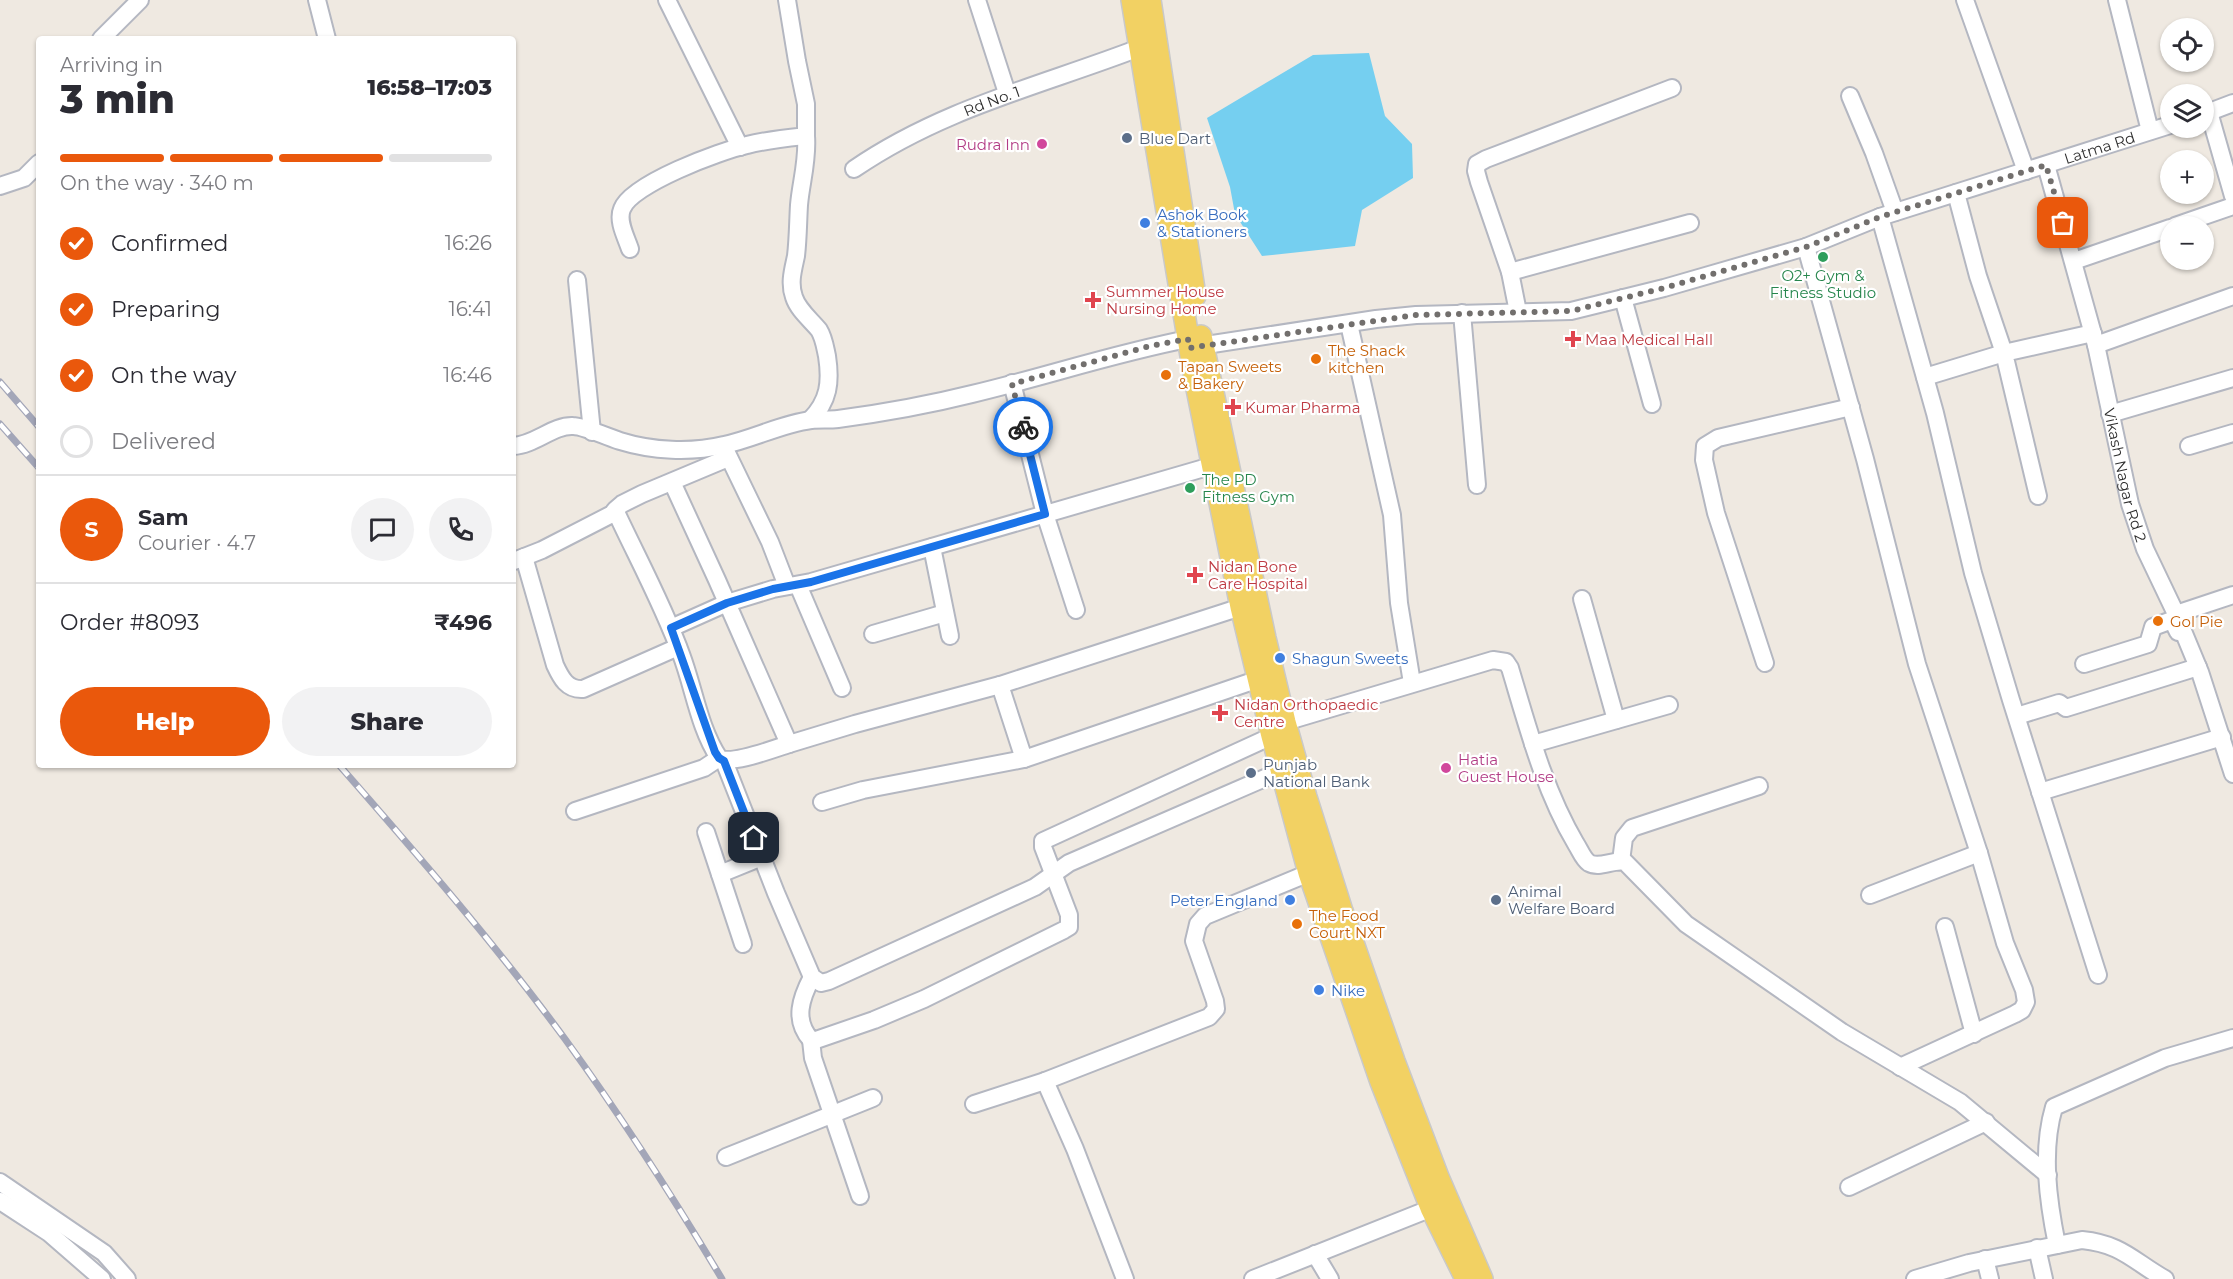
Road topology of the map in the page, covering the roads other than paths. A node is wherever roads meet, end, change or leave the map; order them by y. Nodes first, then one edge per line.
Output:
1 (140, 0) edge
2 (317, 0) edge
3 (667, 0) edge
4 (788, 0) edge
5 (977, 0) edge
6 (1132, 0) edge
7 (1150, 0) edge
8 (1965, 0) edge
9 (2117, 0) edge
10 (104, 36) edge
11 (326, 36) edge
12 (1139, 48) junction
13 (1672, 88) dead end
14 (1007, 93) junction
15 (1850, 96) dead end
16 (2233, 104) edge
17 (2214, 110) edge
18 (2160, 128) edge
19 (2150, 131) junction
20 (806, 136) junction
21 (2214, 138) edge
22 (740, 147) junction
23 (2046, 165) junction
24 (36, 166) edge
25 (854, 169) dead end
26 (2026, 171) junction
27 (0, 186) edge
28 (1956, 193) junction
29 (2233, 196) edge
30 (2233, 206) edge
31 (1887, 215) junction
32 (2204, 216) edge
33 (1690, 223) dead end
34 (2160, 231) edge
35 (1806, 247) junction
36 (630, 249) dead end
37 (2074, 261) junction
38 (1510, 272) junction
39 (577, 280) dead end
40 (2233, 296) edge
41 (1623, 298) junction
42 (1518, 312) junction
43 (1462, 314) junction
44 (1350, 324) junction
45 (2094, 339) junction
46 (1193, 344) junction
47 (2004, 353) junction
48 (1925, 377) junction
49 (2233, 378) edge
50 (1012, 384) junction
51 (1652, 404) dead end
52 (1851, 407) junction
53 (2110, 414) junction
54 (810, 420) junction
55 (592, 432) junction
56 (2233, 433) edge
57 (516, 446) edge
58 (2188, 446) dead end
59 (726, 452) junction
60 (1211, 466) junction
61 (672, 482) junction
62 (1477, 485) dead end
63 (2038, 496) dead end
64 (616, 512) junction
65 (1045, 514) junction
66 (932, 548) junction
67 (518, 560) edge
68 (792, 585) junction
69 (2233, 595) edge
70 (1582, 599) dead end
71 (727, 603) junction
72 (1241, 607) junction
73 (1076, 610) dead end
74 (945, 613) junction
75 (2179, 622) junction
76 (671, 628) junction
77 (873, 634) dead end
78 (950, 636) dead end
79 (678, 647) junction
80 (1765, 663) dead end
81 (2084, 664) dead end
82 (2198, 667) junction
83 (1259, 679) junction
84 (1412, 684) junction
85 (1000, 686) junction
86 (842, 688) dead end
87 (1669, 705) dead end
88 (2017, 716) junction
89 (1616, 720) junction
90 (1279, 729) junction
91 (2222, 737) junction
92 (789, 744) junction
93 (1533, 744) junction
94 (1024, 759) junction
95 (722, 760) junction
96 (1281, 771) junction
97 (2233, 774) edge
98 (1759, 786) dead end
99 (2040, 792) junction
100 (1298, 799) junction
101 (822, 802) dead end
102 (575, 811) dead end
103 (706, 832) dead end
104 (1979, 853) junction
105 (762, 857) junction
106 (1621, 861) junction
107 (1054, 873) junction
108 (1309, 873) junction
109 (720, 874) junction
110 (1870, 895) dead end
111 (1945, 927) dead end
112 (743, 944) dead end
113 (2098, 975) dead end
114 (812, 977) junction
115 (1974, 1034) junction
116 (2233, 1038) edge
117 (811, 1040) junction
118 (1900, 1068) junction
119 (1046, 1081) junction
120 (873, 1098) dead end
121 (974, 1104) dead end
122 (832, 1115) junction
123 (1986, 1122) junction
124 (726, 1156) dead end
125 (2048, 1175) junction
126 (0, 1182) edge
127 (1850, 1187) dead end
128 (860, 1196) dead end
129 (0, 1201) edge
130 (1440, 1205) junction
131 (2056, 1245) junction
132 (2037, 1248) junction
133 (1315, 1254) junction
134 (1985, 1259) junction
135 (2160, 1278) edge
136 (102, 1279) edge
137 (128, 1279) edge
138 (1125, 1279) edge
139 (1253, 1279) edge
140 (1330, 1279) edge
141 (1466, 1279) edge
142 (1482, 1279) edge
143 (1915, 1279) edge
144 (1990, 1279) edge
145 (2044, 1279) edge

1 - 10 street
2 - 11 street
3 - 22 street
4 - 20 street
5 - 14 street
6 - 12 main road
7 - 46 main road
8 - 26 street
9 - 19 street
12 - 14 street, Rd No. 1
12 - 46 main road
13 - 38 street
14 - 25 street, Rd No. 1
15 - 31 street
16 - 17 street
18 - 19 street, Latma Rd
19 - 23 street, Latma Rd
20 - 22 street
20 - 54 street
21 - 29 street
22 - 36 street
23 - 26 street, Latma Rd
23 - 37 street, Vikash Nagar Rd 2
24 - 27 street
26 - 28 street, Latma Rd
28 - 31 street, Latma Rd
28 - 47 street
30 - 32 street
31 - 35 street, Latma Rd
31 - 48 street
33 - 38 street
34 - 37 street
35 - 41 street, Latma Rd
35 - 52 street
37 - 45 street, Vikash Nagar Rd 2
38 - 42 street
39 - 55 street
40 - 45 street
41 - 42 street, Latma Rd
41 - 51 street
42 - 43 street, Latma Rd
43 - 44 street, Latma Rd
43 - 62 street
44 - 46 street, Latma Rd
44 - 84 street
45 - 47 street
45 - 53 street, Vikash Nagar Rd 2
46 - 50 street, Latma Rd
46 - 60 main road
46 - 90 main road
47 - 48 street
47 - 63 street
48 - 88 street
49 - 53 street
50 - 54 street, Latma Rd
50 - 65 street
52 - 80 street
52 - 104 street
53 - 75 street, Vikash Nagar Rd 2
54 - 59 street, Latma Rd
55 - 57 street
55 - 59 street
56 - 58 street
59 - 61 street
59 - 68 street
60 - 65 street
60 - 72 main road
61 - 64 street
61 - 71 street
64 - 67 street
64 - 76 street
65 - 66 street
65 - 73 street
66 - 68 street
66 - 74 street
67 - 79 street
68 - 71 street
68 - 86 street
69 - 75 street
70 - 89 street
71 - 76 street
71 - 92 street
72 - 83 main road
72 - 85 street
74 - 77 street
74 - 78 street
75 - 81 street
75 - 82 street, Vikash Nagar Rd 2
76 - 79 street
79 - 95 street
82 - 88 street
82 - 91 street, Vikash Nagar Rd 2
83 - 90 main road
83 - 94 street
84 - 90 street
84 - 93 street
85 - 92 street
85 - 94 street
87 - 89 street
88 - 99 street
89 - 93 street
90 - 96 main road
90 - 100 main road
90 - 107 street
91 - 97 street, Vikash Nagar Rd 2
91 - 99 street
92 - 95 street
93 - 106 street
94 - 101 street
95 - 102 street
95 - 105 street
96 - 100 main road
96 - 107 street
98 - 106 street
99 - 113 street
100 - 108 main road
100 - 130 main road
103 - 109 street
104 - 110 street
104 - 115 street
105 - 109 street
105 - 114 street
106 - 118 street
107 - 114 street
107 - 117 street
108 - 119 street
108 - 130 main road
109 - 112 street
111 - 115 street
114 - 117 street
115 - 118 street
116 - 125 street
117 - 122 street
118 - 123 street
119 - 121 street
119 - 138 street
120 - 122 street
122 - 124 street
122 - 128 street
123 - 125 street
123 - 127 street
125 - 131 street
126 - 137 street
129 - 136 street
130 - 133 street
130 - 141 main road
130 - 142 main road
131 - 132 street
131 - 135 street
132 - 134 street
132 - 145 street
133 - 139 street
133 - 140 street
134 - 143 street
134 - 144 street

